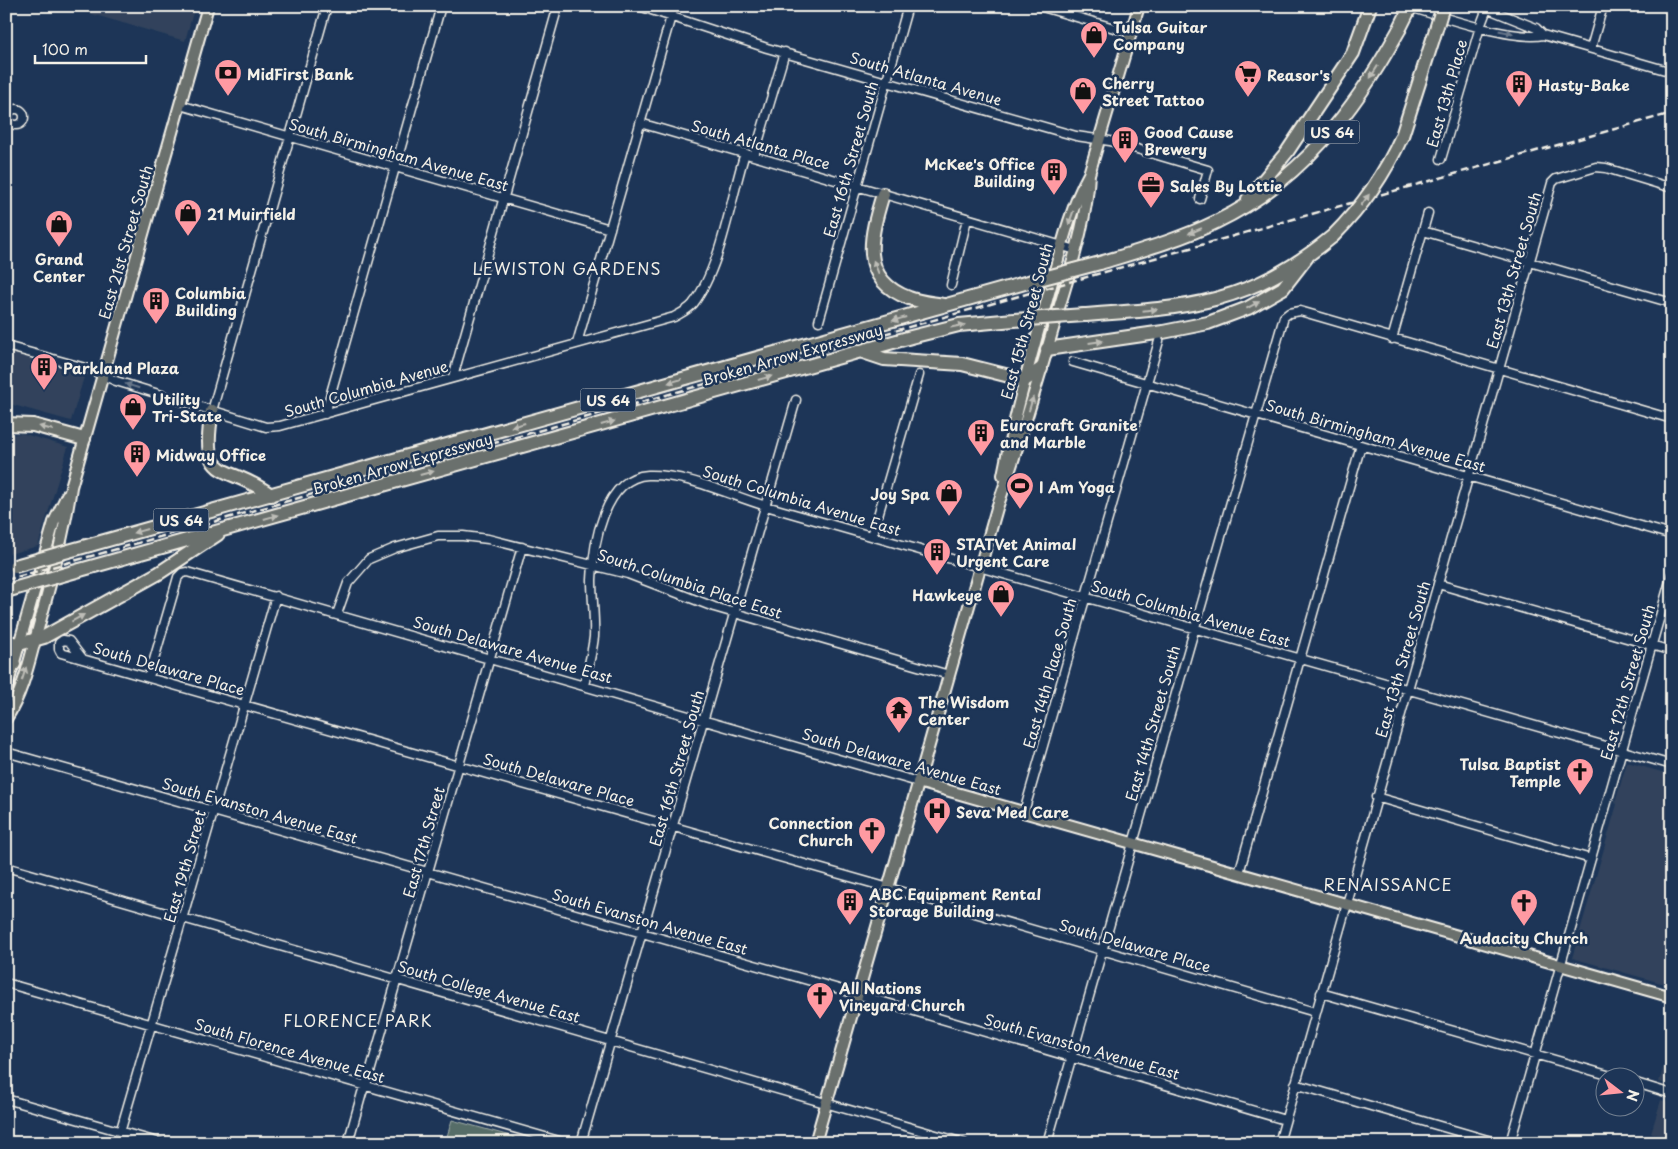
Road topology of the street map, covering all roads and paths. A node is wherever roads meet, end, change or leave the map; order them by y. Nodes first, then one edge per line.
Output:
1 (208, 6) edge
2 (327, 6) edge
3 (441, 6) edge
4 (558, 6) edge
5 (638, 6) edge
6 (674, 6) edge
7 (908, 6) edge
8 (1038, 6) edge
9 (1138, 6) edge
10 (1370, 6) edge
11 (1406, 6) edge
12 (1410, 6) edge
13 (1443, 6) edge
14 (1603, 6) edge
15 (1485, 7) edge
16 (671, 16) junction
17 (1480, 27) junction
18 (1131, 33) junction
19 (1543, 35) junction
20 (1591, 48) junction
21 (785, 52) junction
22 (1672, 72) edge
23 (886, 80) junction
24 (180, 105) junction
25 (640, 123) junction
26 (290, 137) junction
27 (1100, 140) junction
28 (745, 153) junction
29 (754, 156) junction
30 (1441, 159) dead end
31 (394, 167) junction
32 (1089, 174) junction
33 (856, 186) junction
34 (1672, 188) edge
35 (883, 194) junction
36 (503, 198) junction
37 (1200, 199) dead end
38 (1239, 210) junction
39 (1428, 214) dead end
40 (967, 219) junction
41 (610, 229) junction
42 (1422, 231) junction
43 (1062, 246) junction
44 (1076, 250) junction
45 (1307, 257) junction
46 (1530, 262) junction
47 (950, 285) dead end
48 (1672, 303) edge
49 (946, 306) junction
50 (820, 321) dead end
51 (1392, 339) junction
52 (1159, 341) dead end
53 (577, 343) junction
54 (6, 346) edge
55 (1047, 349) junction
56 (860, 351) junction
57 (1073, 362) dead end
58 (1042, 369) junction
59 (1499, 369) junction
60 (103, 375) junction
61 (919, 375) dead end
62 (453, 377) junction
63 (1025, 380) junction
64 (1147, 383) junction
65 (796, 400) dead end
66 (212, 411) junction
67 (325, 414) junction
68 (1254, 414) junction
69 (1672, 420) edge
70 (6, 424) edge
71 (84, 438) junction
72 (1361, 445) junction
73 (1468, 476) junction
74 (71, 487) junction
75 (271, 494) junction
76 (766, 506) junction
77 (997, 508) junction
78 (224, 530) junction
79 (1672, 535) edge
80 (872, 536) junction
81 (522, 547) junction
82 (593, 566) junction
83 (11, 567) edge
84 (980, 567) junction
85 (1672, 574) edge
86 (1438, 584) junction
87 (6, 591) edge
88 (276, 596) junction
89 (1085, 598) junction
90 (735, 613) junction
91 (337, 614) junction
92 (1193, 628) junction
93 (34, 641) junction
94 (6, 642) edge
95 (20, 644) junction
96 (1652, 645) junction
97 (6, 650) edge
98 (1672, 651) edge
99 (82, 658) dead end
100 (490, 658) junction
101 (1300, 659) junction
102 (14, 664) junction
103 (949, 675) junction
104 (149, 677) junction
105 (584, 685) junction
106 (6, 690) edge
107 (1408, 690) junction
108 (245, 704) junction
109 (6, 719) edge
110 (705, 719) junction
111 (1621, 751) junction
112 (6, 752) edge
113 (459, 765) junction
114 (1672, 765) edge
115 (918, 782) junction
116 (1376, 797) junction
117 (214, 811) junction
118 (1024, 812) junction
119 (673, 826) junction
120 (1132, 842) junction
121 (1591, 859) junction
122 (6, 867) edge
123 (428, 872) junction
124 (1239, 873) junction
125 (888, 888) junction
126 (1347, 904) junction
127 (184, 918) junction
128 (643, 933) junction
129 (1101, 950) junction
130 (1560, 965) junction
131 (397, 979) junction
132 (6, 983) edge
133 (1321, 993) junction
134 (857, 995) junction
135 (1672, 997) edge
136 (1315, 1012) junction
137 (151, 1025) junction
138 (611, 1040) junction
139 (1534, 1055) junction
140 (1071, 1057) junction
141 (1596, 1072) edge
142 (1296, 1084) junction
143 (365, 1086) junction
144 (1646, 1086) edge
145 (1672, 1094) edge
146 (6, 1099) edge
147 (826, 1102) junction
148 (1285, 1120) junction
149 (120, 1131) junction
150 (117, 1143) edge
151 (161, 1143) edge
152 (348, 1143) edge
153 (566, 1143) edge
154 (581, 1143) edge
155 (814, 1143) edge
156 (964, 1143) edge
157 (1047, 1143) edge
158 (1279, 1143) edge
159 (1498, 1143) edge
160 (1510, 1143) edge

1 - 24 main road, East 21st Street South
2 - 26 street
3 - 31 street
4 - 36 street
5 - 16 street, South Atlanta Avenue
6 - 16 street
7 - 23 street, East 16th Street South
8 - 18 street
9 - 18 main road, East 15th Street South
10 - 38 highway
11 - 17 street
12 -> 38 highway, Broken Arrow Expressway / US 64, bridge
45 -> 13 highway, Broken Arrow Expressway / US 64, bridge
14 - 20 street
15 - 17 street, East 13th Place
15 - 19 street
16 - 21 street, South Atlanta Avenue
16 - 25 street
17 -> 19 street
17 - 30 street, East 13th Place
18 - 27 main road, East 15th Street South
19 - 20 street
20 - 22 street
21 - 23 street, South Atlanta Avenue
21 - 29 street
23 - 27 street, South Atlanta Avenue
23 - 33 street, East 16th Street South
24 - 26 street, South Birmingham Avenue East
24 - 60 main road, East 21st Street South
25 - 28 street, South Atlanta Place
25 - 41 street
26 - 31 street, South Birmingham Avenue East
26 - 66 street
27 - 32 main road, East 15th Street South
27 - 37 street, South Atlanta Avenue
28 - 29 street, South Atlanta Place
28 - 53 street, South Columbia Avenue
29 - 33 street, South Atlanta Place
31 - 36 street, South Birmingham Avenue East
31 - 67 street
32 -> 43 main road, East 15th Street South
32 - 44 main road, East 15th Street South
33 - 35 street, South Atlanta Place
33 - 50 street, East 16th Street South
34 - 46 street, East 13th Street South
35 - 40 street, South Atlanta Place
49 -> 35 highway
36 - 41 street, South Birmingham Avenue East
36 - 62 street
38 -> 49 highway, Broken Arrow Expressway / US 64, bridge
39 - 42 street
40 - 43 street, South Atlanta Place
40 - 47 street
41 - 53 street
42 - 46 street
42 - 51 street
43 - 44 street, South Atlanta Place
43 - 63 main road, East 15th Street South
44 - 55 main road, East 15th Street South
55 -> 45 highway
56 -> 45 highway, Broken Arrow Expressway / US 64, bridge
46 - 48 street
46 - 59 street, East 13th Street South
49 -> 75 highway, Broken Arrow Expressway / US 64
51 - 59 street
51 - 68 street, East 14th Street South
52 - 64 street, East 14th Place South
53 - 62 street, South Columbia Avenue
54 - 60 street, South Columbia Avenue
55 - 58 main road, East 15th Street South
56 - 63 highway
78 -> 56 highway, Broken Arrow Expressway / US 64
57 - 64 street, South Birmingham Avenue East
58 - 63 highway
77 -> 58 main road, East 15th Street South
59 - 69 street
59 - 73 street, East 13th Street South
66 -> 60 street, South Columbia Avenue
60 - 71 main road, East 21st Street South
61 - 80 street
62 - 67 street, South Columbia Avenue
63 - 77 main road, East 15th Street South
64 - 68 street, South Birmingham Avenue East
64 - 89 street, East 14th Place South
65 - 76 street, East 16th Street South
66 - 67 street, South Columbia Avenue
66 - 75 highway
68 - 72 street, South Birmingham Avenue East
68 - 92 street, East 14th Street South
71 -> 70 highway
71 - 74 main road, East 21st Street South
72 - 73 street, South Birmingham Avenue East
72 - 101 street
73 - 79 street, South Birmingham Avenue East
73 - 86 street, East 13th Street South
74 - 93 main road, East 21st Street South
74 - 95 main road, East 21st Street South
75 -> 83 highway, Broken Arrow Expressway / US 64, bridge
76 - 80 street, South Columbia Avenue East
76 - 82 street, South Columbia Avenue East
76 - 90 street, East 16th Street South
77 - 84 main road, East 15th Street South
78 - 87 highway, Broken Arrow Expressway / US 64, bridge
93 -> 78 highway
80 - 84 street, South Columbia Avenue East
81 - 82 street, South Columbia Place East
81 - 91 street, South Columbia Place East
81 - 100 street, East 17th Street
82 - 90 street, South Columbia Place East
82 - 105 street
84 - 89 street, South Columbia Avenue East
84 - 103 main road, East 15th Street South
85 - 96 street, East 12th Street South
86 - 96 street
86 - 107 street, East 13th Street South
88 - 91 street, South Delaware Avenue East
88 - 104 street, South Delaware Avenue East
88 - 108 street, East 19th Street
89 - 92 street, South Columbia Avenue East
89 - 118 street, East 14th Place South
90 - 103 street, South Columbia Place East
90 - 110 street, East 16th Street South
91 - 100 street, South Delaware Avenue East
92 - 101 street, South Columbia Avenue East
92 - 120 street, East 14th Street South
93 - 95 highway
109 -> 93 main road, East 21st Street South
94 - 95 highway
95 - 102 main road, East 21st Street South
96 - 98 street
96 - 111 street, East 12th Street South
97 - 102 highway
99 - 104 street, South Delaware Place
100 - 105 street, South Delaware Avenue East
100 - 113 street, East 17th Street
101 - 107 street, South Columbia Avenue East
101 - 124 street
102 - 106 main road, East 21st Street South
103 - 115 main road, East 15th Street South
104 - 108 street, South Delaware Place
105 - 110 street, South Delaware Avenue East
107 - 111 street, South Columbia Avenue East
107 - 116 street, East 13th Street South
108 - 113 street, South Delaware Place
108 - 117 street, East 19th Street
110 - 115 street, South Delaware Avenue East
110 - 119 street, East 16th Street South
111 - 114 street, South Columbia Avenue East
111 - 121 street, East 12th Street South
112 - 117 street, South Evanston Avenue East
113 - 119 street, South Delaware Place
113 - 123 street, East 17th Street
115 - 118 main road, South Delaware Avenue East
115 - 125 main road, East 15th Street South
116 - 121 street
116 - 126 street, East 13th Street South
117 - 123 street, South Evanston Avenue East
117 - 127 street, East 19th Street
118 - 120 main road, South Delaware Avenue East
119 - 125 street, South Delaware Place
119 - 128 street, East 16th Street South
120 - 124 main road, South Delaware Avenue East
120 - 129 street, East 14th Street South
121 - 130 street, East 12th Street South
122 - 127 street, South College Avenue East
123 - 128 street, South Evanston Avenue East
123 - 131 street, East 17th Street
124 - 126 main road, South Delaware Avenue East
125 - 129 street, South Delaware Place
125 - 134 main road, East 15th Street South
126 - 130 main road, South Delaware Avenue East
126 - 133 street, East 13th Street South
127 - 131 street, South College Avenue East
127 - 137 street, East 19th Street
128 - 134 street, South Evanston Avenue East
128 - 138 street, East 16th Street South
129 - 136 street, South Delaware Place
129 - 140 street, East 14th Street South
130 - 135 main road, South Delaware Avenue East
130 - 139 street, East 12th Street South
131 - 138 street, South College Avenue East
131 - 143 street, East 17th Street
132 - 137 street, South Florence Avenue East
133 - 136 street, East 13th Street South
133 - 139 street
134 - 140 street, South Evanston Avenue East
134 - 147 main road, East 15th Street South
136 - 142 street, East 13th Street South
137 - 143 street, South Florence Avenue East
137 - 149 street, East 19th Street
138 - 147 street, South College Avenue East
138 - 154 street, East 16th Street South
139 - 141 street
139 - 160 street, East 12th Street South
140 - 148 street, South Evanston Avenue East
140 - 157 street, East 14th Street South
142 - 148 street, East 13th Street South
142 - 159 street
143 - 152 street, East 17th Street
143 - 153 street, South Florence Avenue East
144 - 145 street
146 - 149 street
147 - 155 main road, East 15th Street South
147 - 156 street, South College Avenue East
148 - 158 street, East 13th Street South
149 - 150 street, East 19th Street
149 - 151 street

